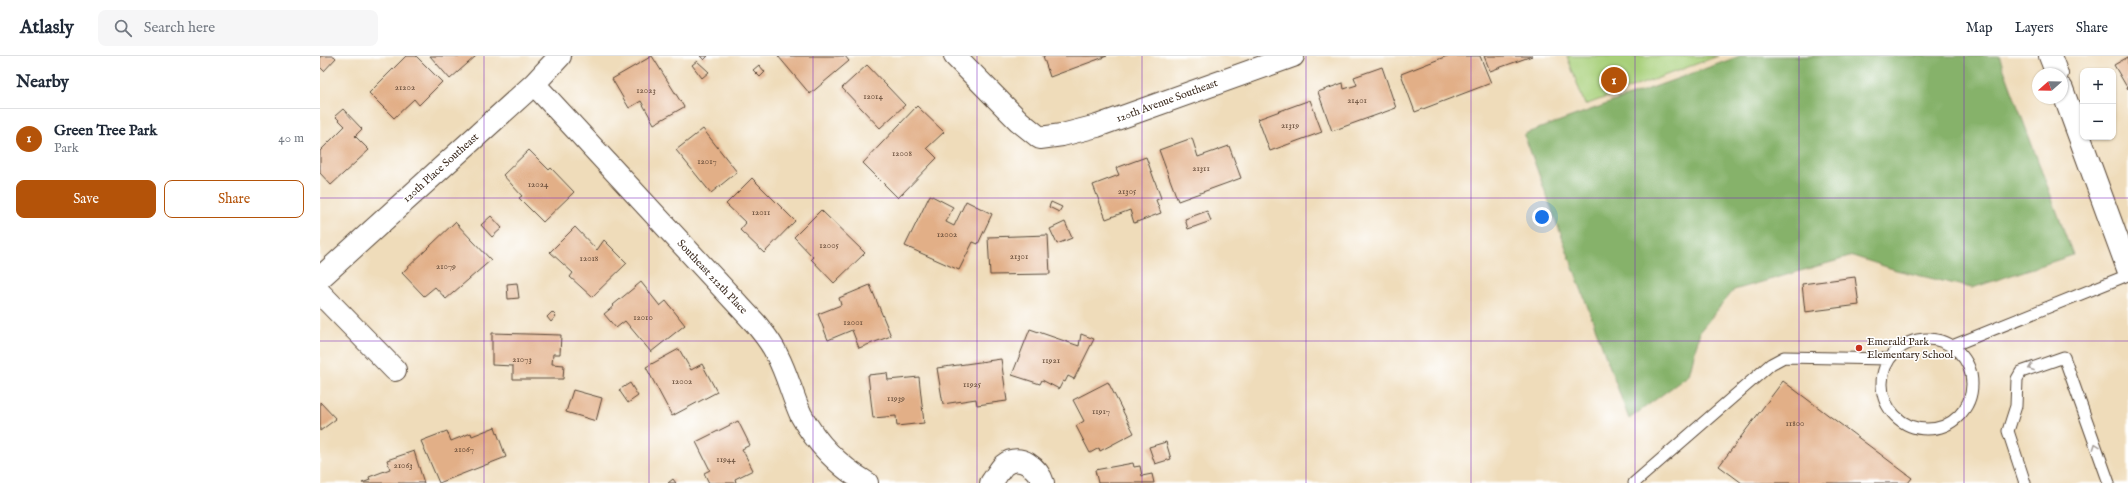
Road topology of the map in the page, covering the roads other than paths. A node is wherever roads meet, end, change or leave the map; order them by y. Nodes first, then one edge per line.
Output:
1 (560, 56) edge
2 (955, 56) edge
3 (1293, 56) edge
4 (2050, 56) edge
5 (2055, 68) edge
6 (534, 84) junction
7 (2068, 104) edge
8 (2128, 269) edge
9 (2128, 275) edge
10 (320, 278) edge
11 (320, 293) edge
12 (1952, 346) junction
13 (1889, 359) junction
14 (395, 370) dead end
15 (867, 483) edge
16 (991, 483) edge
17 (1044, 483) edge
18 (1634, 483) edge
19 (2025, 483) edge
20 (2109, 483) edge

1 - 6 street, 120th Place Southeast
2 - 3 street, 120th Avenue Southeast
4 - 5 street
6 - 10 street, 120th Place Southeast
6 - 15 street, Southeast 212th Place
7 - 8 street
9 - 12 lane
11 - 14 street
12 - 13 lane
12 - 13 lane
13 - 18 lane
16 - 17 street
20 -> 19 lane

